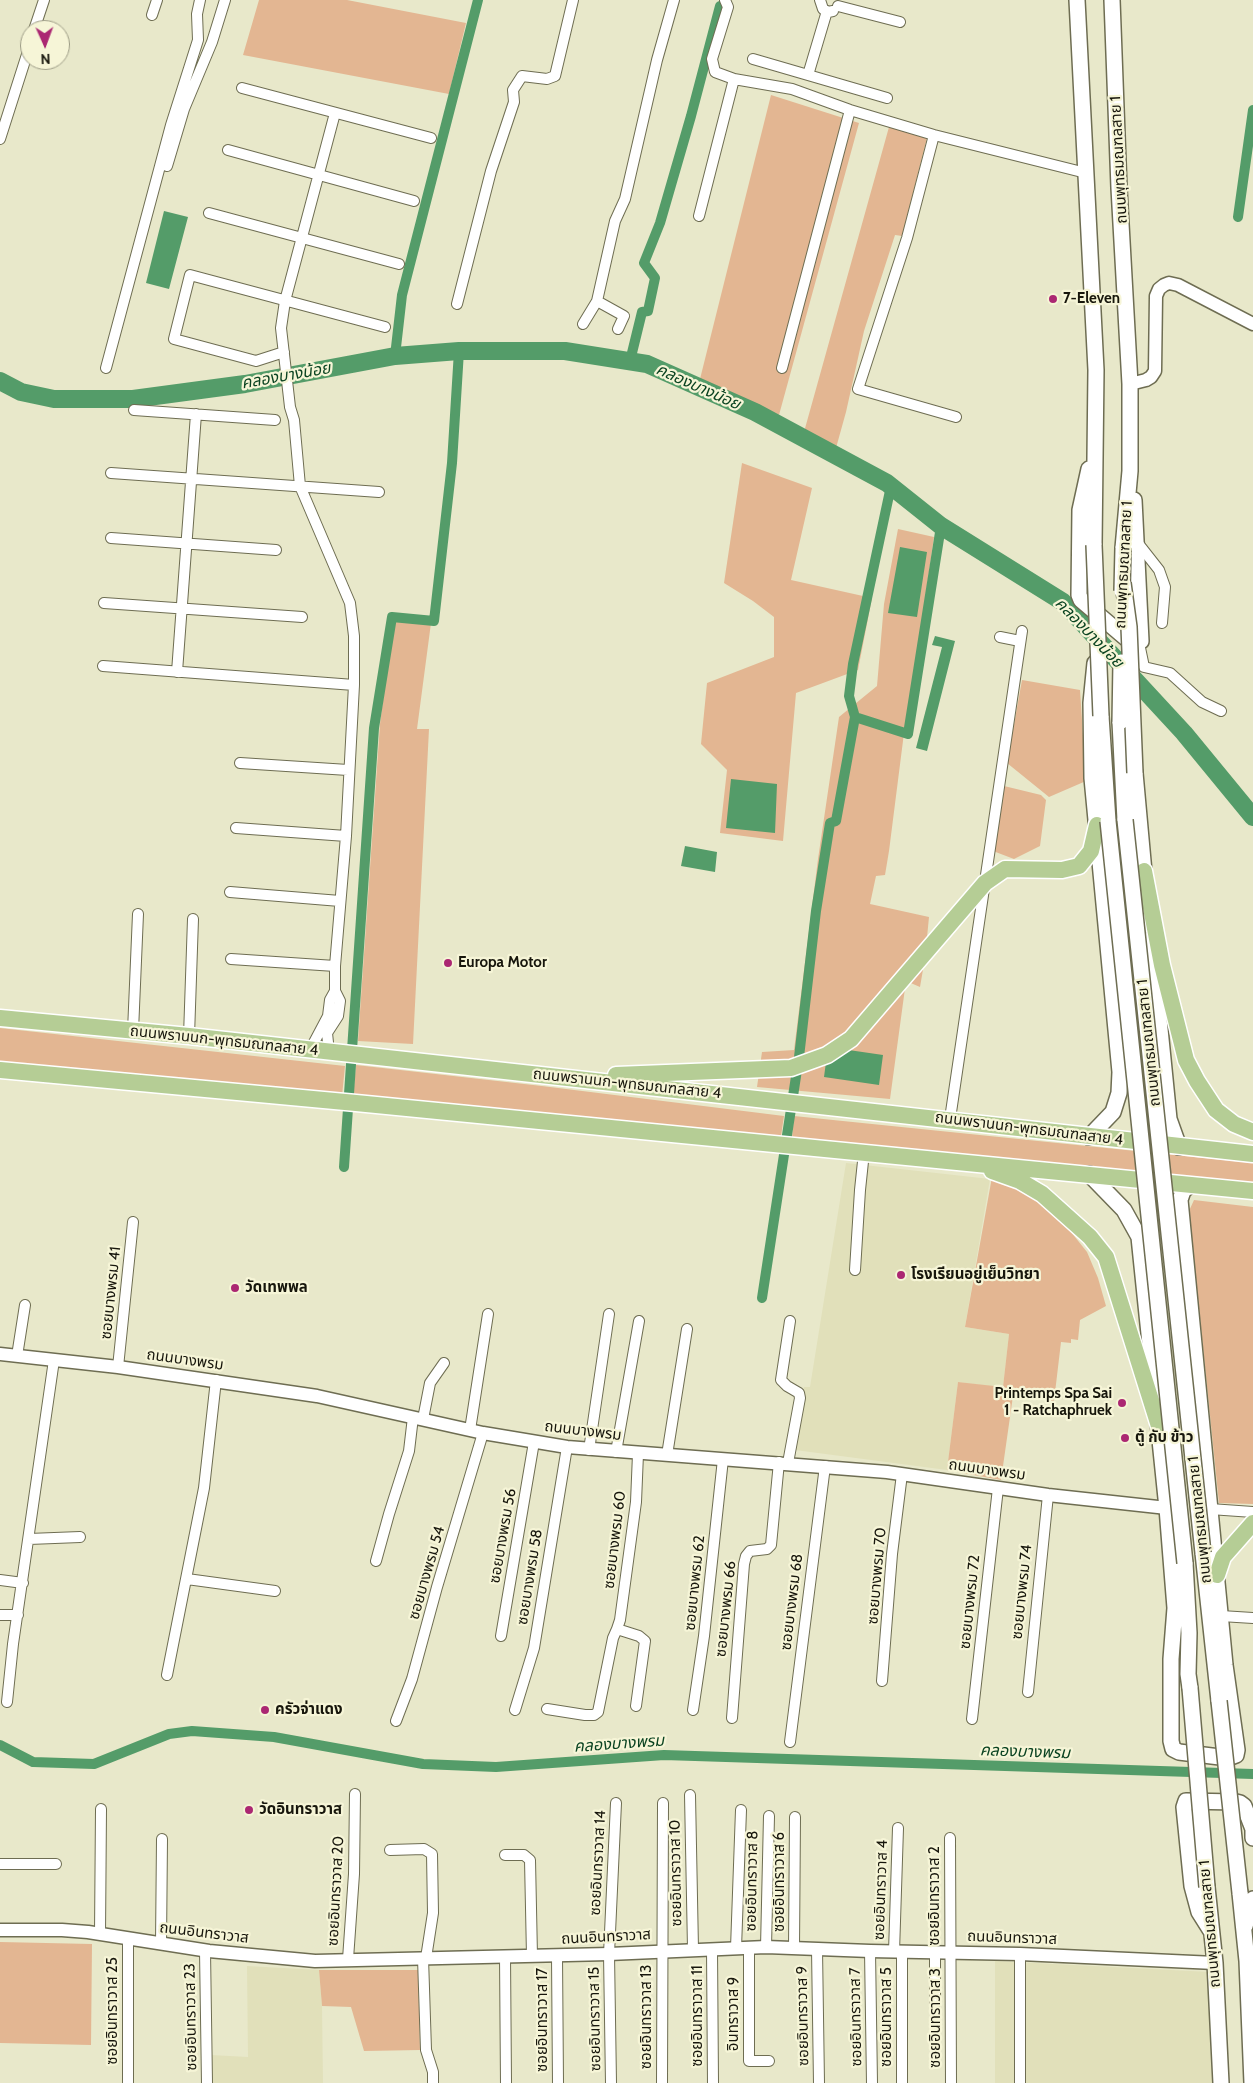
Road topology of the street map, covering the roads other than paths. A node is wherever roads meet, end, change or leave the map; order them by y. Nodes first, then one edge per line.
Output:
1 (44, 0) edge
2 (157, 0) edge
3 (200, 0) edge
4 (225, 0) edge
5 (573, 0) edge
6 (674, 0) edge
7 (725, 0) edge
8 (820, 0) edge
9 (1077, 0) edge
10 (1112, 0) edge
11 (839, 3) edge
12 (827, 12) junction
13 (152, 15) dead end
14 (37, 20) edge
15 (900, 22) dead end
16 (753, 58) dead end
17 (22, 70) edge
18 (808, 75) junction
19 (734, 78) junction
20 (242, 88) dead end
21 (887, 98) dead end
22 (850, 110) junction
23 (335, 112) junction
24 (934, 135) junction
25 (431, 138) dead end
26 (0, 139) edge
27 (228, 150) dead end
28 (167, 166) dead end
29 (1086, 173) junction
30 (319, 175) junction
31 (414, 201) dead end
32 (209, 213) dead end
33 (699, 216) dead end
34 (302, 237) junction
35 (399, 264) dead end
36 (285, 300) junction
37 (597, 301) junction
38 (457, 304) dead end
39 (583, 324) dead end
40 (1253, 324) edge
41 (385, 328) dead end
42 (618, 329) dead end
43 (284, 352) junction
44 (106, 368) dead end
45 (782, 368) dead end
46 (1130, 384) junction
47 (134, 410) dead end
48 (196, 414) junction
49 (956, 417) dead end
50 (275, 420) dead end
51 (1096, 443) junction
52 (111, 473) dead end
53 (191, 479) junction
54 (300, 486) junction
55 (379, 492) dead end
56 (111, 538) dead end
57 (187, 544) junction
58 (1130, 545) junction
59 (276, 550) dead end
60 (1123, 583) junction
61 (104, 603) dead end
62 (182, 609) junction
63 (302, 617) dead end
64 (1162, 622) dead end
65 (1000, 637) dead end
66 (1139, 643) junction
67 (1097, 649) junction
68 (103, 666) dead end
69 (177, 672) junction
70 (354, 685) junction
71 (1221, 711) dead end
72 (240, 763) dead end
73 (348, 770) junction
74 (1102, 823) junction
75 (236, 828) dead end
76 (346, 836) junction
77 (1144, 871) junction
78 (985, 883) junction
79 (230, 892) dead end
80 (340, 901) junction
81 (138, 914) dead end
82 (193, 920) dead end
83 (231, 959) dead end
84 (335, 966) junction
85 (335, 990) junction
86 (0, 1018) edge
87 (1116, 1028) junction
88 (133, 1031) junction
89 (1160, 1033) junction
90 (189, 1036) junction
91 (310, 1050) junction
92 (329, 1052) junction
93 (0, 1070) edge
94 (562, 1077) junction
95 (950, 1119) junction
96 (1253, 1132) edge
97 (1090, 1137) junction
98 (1179, 1147) junction
99 (864, 1152) junction
100 (1253, 1154) edge
101 (969, 1162) junction
102 (1089, 1174) junction
103 (1190, 1185) junction
104 (1253, 1191) edge
105 (133, 1222) dead end
106 (855, 1270) dead end
107 (1144, 1298) junction
108 (1188, 1301) junction
109 (25, 1305) dead end
110 (488, 1314) dead end
111 (609, 1314) dead end
112 (639, 1321) dead end
113 (790, 1321) dead end
114 (687, 1328) dead end
115 (0, 1354) edge
116 (17, 1356) junction
117 (54, 1360) junction
118 (444, 1363) dead end
119 (118, 1367) junction
120 (216, 1380) junction
121 (418, 1418) junction
122 (1159, 1426) junction
123 (470, 1430) junction
124 (483, 1434) junction
125 (534, 1442) junction
126 (567, 1447) junction
127 (589, 1450) junction
128 (616, 1452) junction
129 (638, 1454) junction
130 (667, 1456) junction
131 (723, 1459) junction
132 (780, 1462) junction
133 (825, 1466) junction
134 (902, 1474) junction
135 (998, 1488) junction
136 (1048, 1495) junction
137 (1167, 1508) junction
138 (1210, 1509) junction
139 (1253, 1512) edge
140 (1253, 1523) edge
141 (80, 1537) dead end
142 (766, 1538) dead end
143 (29, 1539) junction
144 (376, 1561) dead end
145 (1217, 1575) junction
146 (187, 1579) junction
147 (0, 1580) edge
148 (23, 1583) junction
149 (275, 1591) dead end
150 (1220, 1599) junction
151 (1175, 1608) junction
152 (0, 1615) edge
153 (18, 1616) junction
154 (1221, 1616) junction
155 (1253, 1618) edge
156 (617, 1629) junction
157 (501, 1636) dead end
158 (1213, 1643) junction
159 (167, 1674) dead end
160 (882, 1681) dead end
161 (1189, 1681) junction
162 (1028, 1692) dead end
163 (7, 1702) dead end
164 (636, 1706) dead end
165 (547, 1709) dead end
166 (515, 1710) dead end
167 (693, 1710) dead end
168 (732, 1718) dead end
169 (972, 1719) dead end
170 (396, 1721) dead end
171 (790, 1742) dead end
172 (355, 1794) dead end
173 (690, 1795) dead end
174 (616, 1803) dead end
175 (663, 1803) dead end
176 (101, 1809) dead end
177 (741, 1810) dead end
178 (769, 1816) dead end
179 (795, 1817) dead end
180 (898, 1828) dead end
181 (1253, 1829) edge
182 (950, 1838) dead end
183 (1253, 1838) edge
184 (162, 1839) dead end
185 (390, 1850) dead end
186 (505, 1855) dead end
187 (0, 1864) edge
188 (56, 1864) dead end
189 (1247, 1896) edge
190 (0, 1930) edge
191 (1211, 1931) junction
192 (100, 1934) junction
193 (128, 1939) junction
194 (160, 1944) junction
195 (766, 1946) junction
196 (712, 1948) junction
197 (742, 1948) junction
198 (794, 1948) junction
199 (693, 1949) junction
200 (816, 1949) junction
201 (662, 1950) junction
202 (205, 1951) junction
203 (870, 1951) junction
204 (898, 1952) junction
205 (935, 1952) junction
206 (950, 1953) junction
207 (609, 1954) junction
208 (1020, 1954) junction
209 (505, 1956) junction
210 (532, 1956) junction
211 (558, 1956) junction
212 (424, 1958) junction
213 (348, 1959) junction
214 (1250, 1961) edge
215 (1215, 1963) junction
216 (935, 2002) dead end
217 (769, 2061) dead end
218 (128, 2083) edge
219 (208, 2083) edge
220 (433, 2083) edge
221 (506, 2083) edge
222 (558, 2083) edge
223 (611, 2083) edge
224 (662, 2083) edge
225 (713, 2083) edge
226 (820, 2083) edge
227 (872, 2083) edge
228 (902, 2083) edge
229 (951, 2083) edge
230 (1020, 2083) edge
231 (1221, 2083) edge
232 (1252, 2083) edge

1 - 14 street
2 - 13 street
3 - 44 street
4 - 28 street
5 - 38 street
6 - 37 street
7 - 19 street
8 - 12 street
9 - 29 main road, ถนนพุทธมณฑลสาย 1
10 - 46 main road, ถนนพุทธมณฑลสาย 1
11 - 12 street
11 - 15 street
12 - 18 street
16 - 18 street
17 - 26 street
18 - 21 street
19 - 22 street
19 - 33 street
20 - 23 street
22 - 24 street
22 - 45 street
23 - 25 street
23 - 30 street
24 - 29 street
24 - 49 street
27 - 30 street
29 - 51 main road, ถนนพุทธมณฑลสาย 1
30 - 31 street
30 - 34 street
32 - 34 street
34 - 35 street
34 - 36 street
36 - 41 street
36 - 43 street
36 - 43 street
37 - 39 street
37 - 42 street
40 - 46 street
43 - 54 street
46 - 58 main road, ถนนพุทธมณฑลสาย 1
47 - 48 street
48 - 50 street
48 - 53 street
51 - 66 main road
51 - 67 main road, ถนนพุทธมณฑลสาย 1, bridge
52 - 53 street
53 - 54 street
53 - 57 street
54 - 55 street
54 - 70 street
56 - 57 street
57 - 59 street
57 - 62 street
58 - 60 main road, ถนนพุทธมณฑลสาย 1, bridge
58 - 64 street
58 - 66 main road
60 - 77 main road, bridge
60 - 158 main road, ถนนพุทธมณฑลสาย 1, bridge
61 - 62 street
62 - 63 street
62 - 69 street
65 - 78 street
66 - 71 street
67 - 74 main road, ถนนพุทธมณฑลสาย 1, bridge
67 - 74 main road, bridge
68 - 69 street
69 - 70 street
70 - 73 street
72 - 73 street
73 - 76 street
74 - 78 main road
74 - 87 main road
74 - 161 main road, ถนนพุทธมณฑลสาย 1, bridge
75 - 76 street
76 - 80 street
77 - 89 main road
77 - 96 main road
78 - 94 main road
78 - 95 street
79 - 80 street
80 - 84 street
81 - 88 street
82 - 90 street
83 - 84 street
84 - 85 street
85 - 91 street
85 - 92 street
86 - 88 main road, ถนนพรานนก-พุทธมณฑลสาย 4
87 - 89 main road
87 - 97 main road
88 - 90 main road, ถนนพรานนก-พุทธมณฑลสาย 4
89 - 98 main road
90 - 91 main road, ถนนพรานนก-พุทธมณฑลสาย 4
91 - 92 main road, ถนนพรานนก-พุทธมณฑลสาย 4
92 - 94 main road, ถนนพรานนก-พุทธมณฑลสาย 4
93 - 99 main road
94 - 95 main road, ถนนพรานนก-พุทธมณฑลสาย 4
95 - 97 main road, ถนนพรานนก-พุทธมณฑลสาย 4
97 - 98 main road, ถนนพรานนก-พุทธมณฑลสาย 4
98 - 100 main road, ถนนพรานนก-พุทธมณฑลสาย 4
99 - 101 main road
99 - 106 street
101 - 102 main road
101 - 122 main road
102 - 103 main road
102 - 107 main road
103 - 104 main road
103 - 108 main road
105 - 119 street, ซอยบางพรม 41
107 - 108 main road
107 - 122 main road
108 - 138 main road
109 - 116 street
110 - 123 street
111 - 127 street
112 - 128 street
113 - 132 street
114 - 130 street
115 - 116 street, ถนนบางพรม
116 - 117 street, ถนนบางพรม
117 - 119 street, ถนนบางพรม
117 - 143 street
118 - 121 street
119 - 120 street, ถนนบางพรม
120 - 121 street, ถนนบางพรม
120 - 146 street
121 - 123 street, ถนนบางพรม
121 - 144 street
122 - 137 main road
123 - 124 street, ถนนบางพรม
124 - 125 street, ถนนบางพรม
124 - 170 street, ซอยบางพรม 54
125 - 126 street, ถนนบางพรม
125 - 157 street, ซอยบางพรม 56
126 - 127 street, ถนนบางพรม
126 - 166 street, ซอยบางพรม 58
127 - 128 street, ถนนบางพรม
128 - 129 street, ถนนบางพรม
129 - 130 street, ถนนบางพรม
129 - 156 street, ซอยบางพรม 60
130 - 131 street, ถนนบางพรม
131 - 132 street, ถนนบางพรม
131 - 167 street, ซอยบางพรม 62
132 - 133 street, ถนนบางพรม
132 - 142 street
132 - 168 street, ซอยบางพรม 66
133 - 134 street, ถนนบางพรม
133 - 171 street, ซอยบางพรม 68
134 - 135 street, ถนนบางพรม
134 - 160 street, ซอยบางพรม 70
135 - 136 street, ถนนบางพรม
135 - 169 street, ซอยบางพรม 72
136 - 137 street, ถนนบางพรม
136 - 162 street, ซอยบางพรม 74
137 - 151 main road
138 - 139 street
138 - 145 main road
140 - 145 main road
141 - 143 street
143 - 148 street
145 - 150 main road
146 - 149 street
146 - 159 street
147 - 148 street
148 - 153 street
150 - 154 main road
150 - 158 main road
151 - 154 main road
151 - 161 main road
152 - 153 street
153 - 163 street
154 - 155 street
156 - 164 street
156 - 165 street, ซอยบางพรม 60
158 - 189 main road, ถนนพุทธมณฑลสาย 1, bridge
161 - 191 main road, ถนนพุทธมณฑลสาย 1, bridge
172 - 213 street, ซอยอินทราวาส 20
173 - 199 street, ซอยอินทราวาส 10
174 - 207 street, ซอยอินทราวาส 14
175 - 201 street, ซอยอินทราวาส 13
176 - 192 street
177 - 197 street
178 - 195 street, ซอยอินทราวาส 8
179 - 198 street, ซอยอินทราวาส 6
180 - 204 street, ซอยอินทราวาส 4
181 - 183 main road
181 - 191 main road
182 - 206 street, ซอยอินทราวาส 2
184 - 194 street
185 - 212 street
186 - 210 street
187 - 188 street
189 - 214 main road, ถนนพุทธมณฑลสาย 1
190 - 192 street, ถนนอินทราวาส
191 - 215 main road, ถนนพุทธมณฑลสาย 1
192 - 193 street, ถนนอินทราวาส
193 - 194 street, ถนนอินทราวาส
193 - 218 street, ซอยอินทราวาส 25
194 - 202 street, ถนนอินทราวาส
195 - 197 street, ถนนอินทราวาส
195 - 198 street, ถนนอินทราวาส
196 - 197 street, ถนนอินทราวาส
196 - 199 street, ถนนอินทราวาส
196 - 225 street, ซอยอินทราวาส 11
197 - 217 street, อินทราวาส 9
198 - 200 street, ถนนอินทราวาส
199 - 201 street, ถนนอินทราวาส
200 - 203 street, ถนนอินทราวาส
200 - 226 street, ซอยอินทราวาส 9
201 - 207 street, ถนนอินทราวาส
201 - 224 street, ซอยอินทราวาส 13
202 - 213 street, ถนนอินทราวาส
202 - 219 street, ซอยอินทราวาส 23
203 - 204 street, ถนนอินทราวาส
203 - 227 street, ซอยอินทราวาส 7
204 - 205 street, ถนนอินทราวาส
204 - 228 street, ซอยอินทราวาส 5
205 - 206 street, ถนนอินทราวาส
205 - 216 street
206 - 208 street, ถนนอินทราวาส
206 - 229 street, ซอยอินทราวาส 3
207 - 211 street, ถนนอินทราวาส
207 - 223 street, ซอยอินทราวาส 15
208 - 215 street, ถนนอินทราวาส
208 - 230 street
209 - 210 street, ถนนอินทราวาส
209 - 212 street, ถนนอินทราวาส
209 - 221 street
210 - 211 street, ถนนอินทราวาส
211 - 222 street, ซอยอินทราวาส 17
212 - 213 street, ถนนอินทราวาส
212 - 220 street
214 - 232 main road, ถนนพุทธมณฑลสาย 1
215 - 231 main road, ถนนพุทธมณฑลสาย 1

